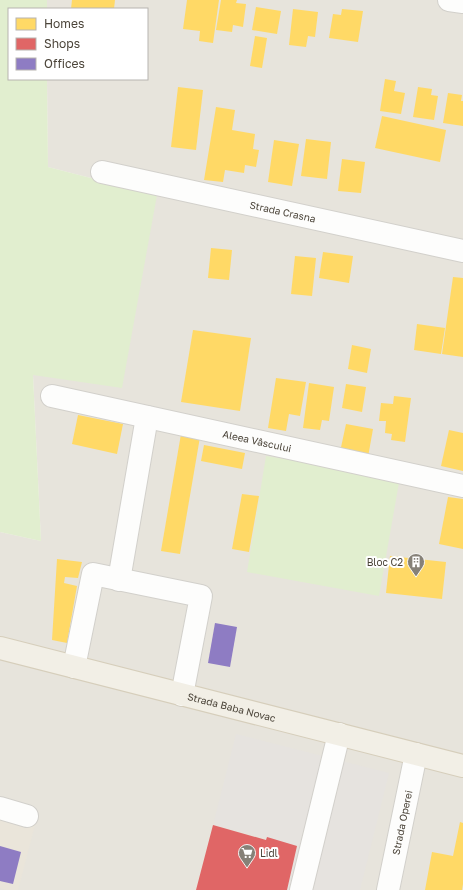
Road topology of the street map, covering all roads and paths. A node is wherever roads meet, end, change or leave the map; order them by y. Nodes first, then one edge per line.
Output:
1 (449, 0) edge
2 (463, 2) edge
3 (102, 172) dead end
4 (463, 251) edge
5 (52, 396) dead end
6 (147, 417) junction
7 (463, 486) edge
8 (119, 580) junction
9 (0, 648) edge
10 (74, 667) junction
11 (182, 694) junction
12 (339, 734) junction
13 (416, 754) junction
14 (463, 766) edge
15 (0, 808) edge
16 (27, 816) dead end
17 (301, 890) edge
18 (388, 890) edge

1 - 2 street
3 - 4 street, Strada Crasna
5 - 6 street, Aleea Vâscului
6 - 7 street, Aleea Vâscului
6 - 8 street
8 - 10 street
8 - 11 street
9 - 10 main road, Strada Baba Novac
10 - 11 main road, Strada Baba Novac
11 - 12 main road, Strada Baba Novac
12 - 13 main road, Strada Baba Novac
12 - 17 street
13 - 14 main road, Strada Baba Novac
13 - 18 street, Strada Operei
15 - 16 street

